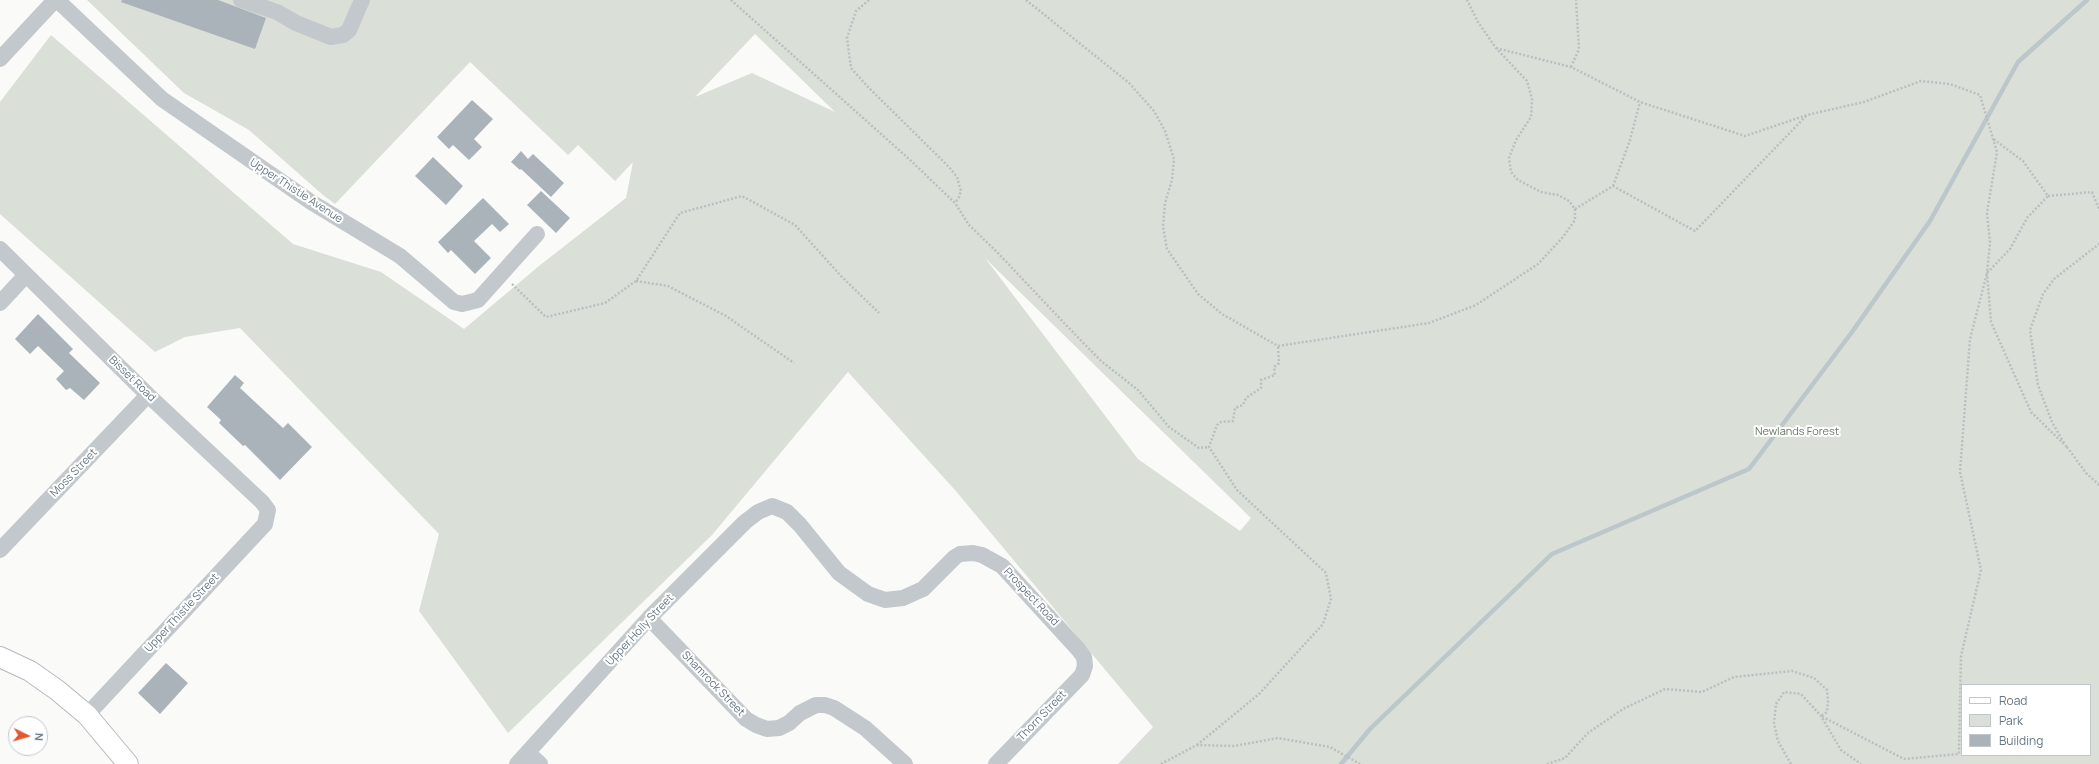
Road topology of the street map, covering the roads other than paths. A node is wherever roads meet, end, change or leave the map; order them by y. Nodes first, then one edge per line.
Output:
1 (56, 0) edge
2 (242, 0) edge
3 (362, 0) edge
4 (3, 51) edge
5 (537, 234) dead end
6 (0, 250) edge
7 (26, 275) junction
8 (0, 303) edge
9 (148, 395) junction
10 (266, 506) joint
11 (772, 506) joint
12 (0, 550) edge
13 (650, 618) junction
14 (0, 657) edge
15 (1085, 666) joint
16 (87, 715) junction
17 (522, 758) edge
18 (128, 764) edge
19 (540, 764) edge
20 (904, 764) edge
21 (996, 764) edge

1 - 4 street
1 - 5 street, Upper Thistle Avenue
2 - 3 street
6 - 7 street, Bisset Road
7 - 8 street
7 - 9 street, Bisset Road
9 - 10 street, Bisset Road
9 - 12 street, Moss Street
10 - 16 street, Upper Thistle Street
11 - 13 street, Upper Holly Street
11 - 15 street, Prospect Road
13 - 17 street, Upper Holly Street
13 - 20 street, Shamrock Street
14 - 16 main road
15 - 21 street, Thorn Street
16 - 18 main road
17 - 19 street

